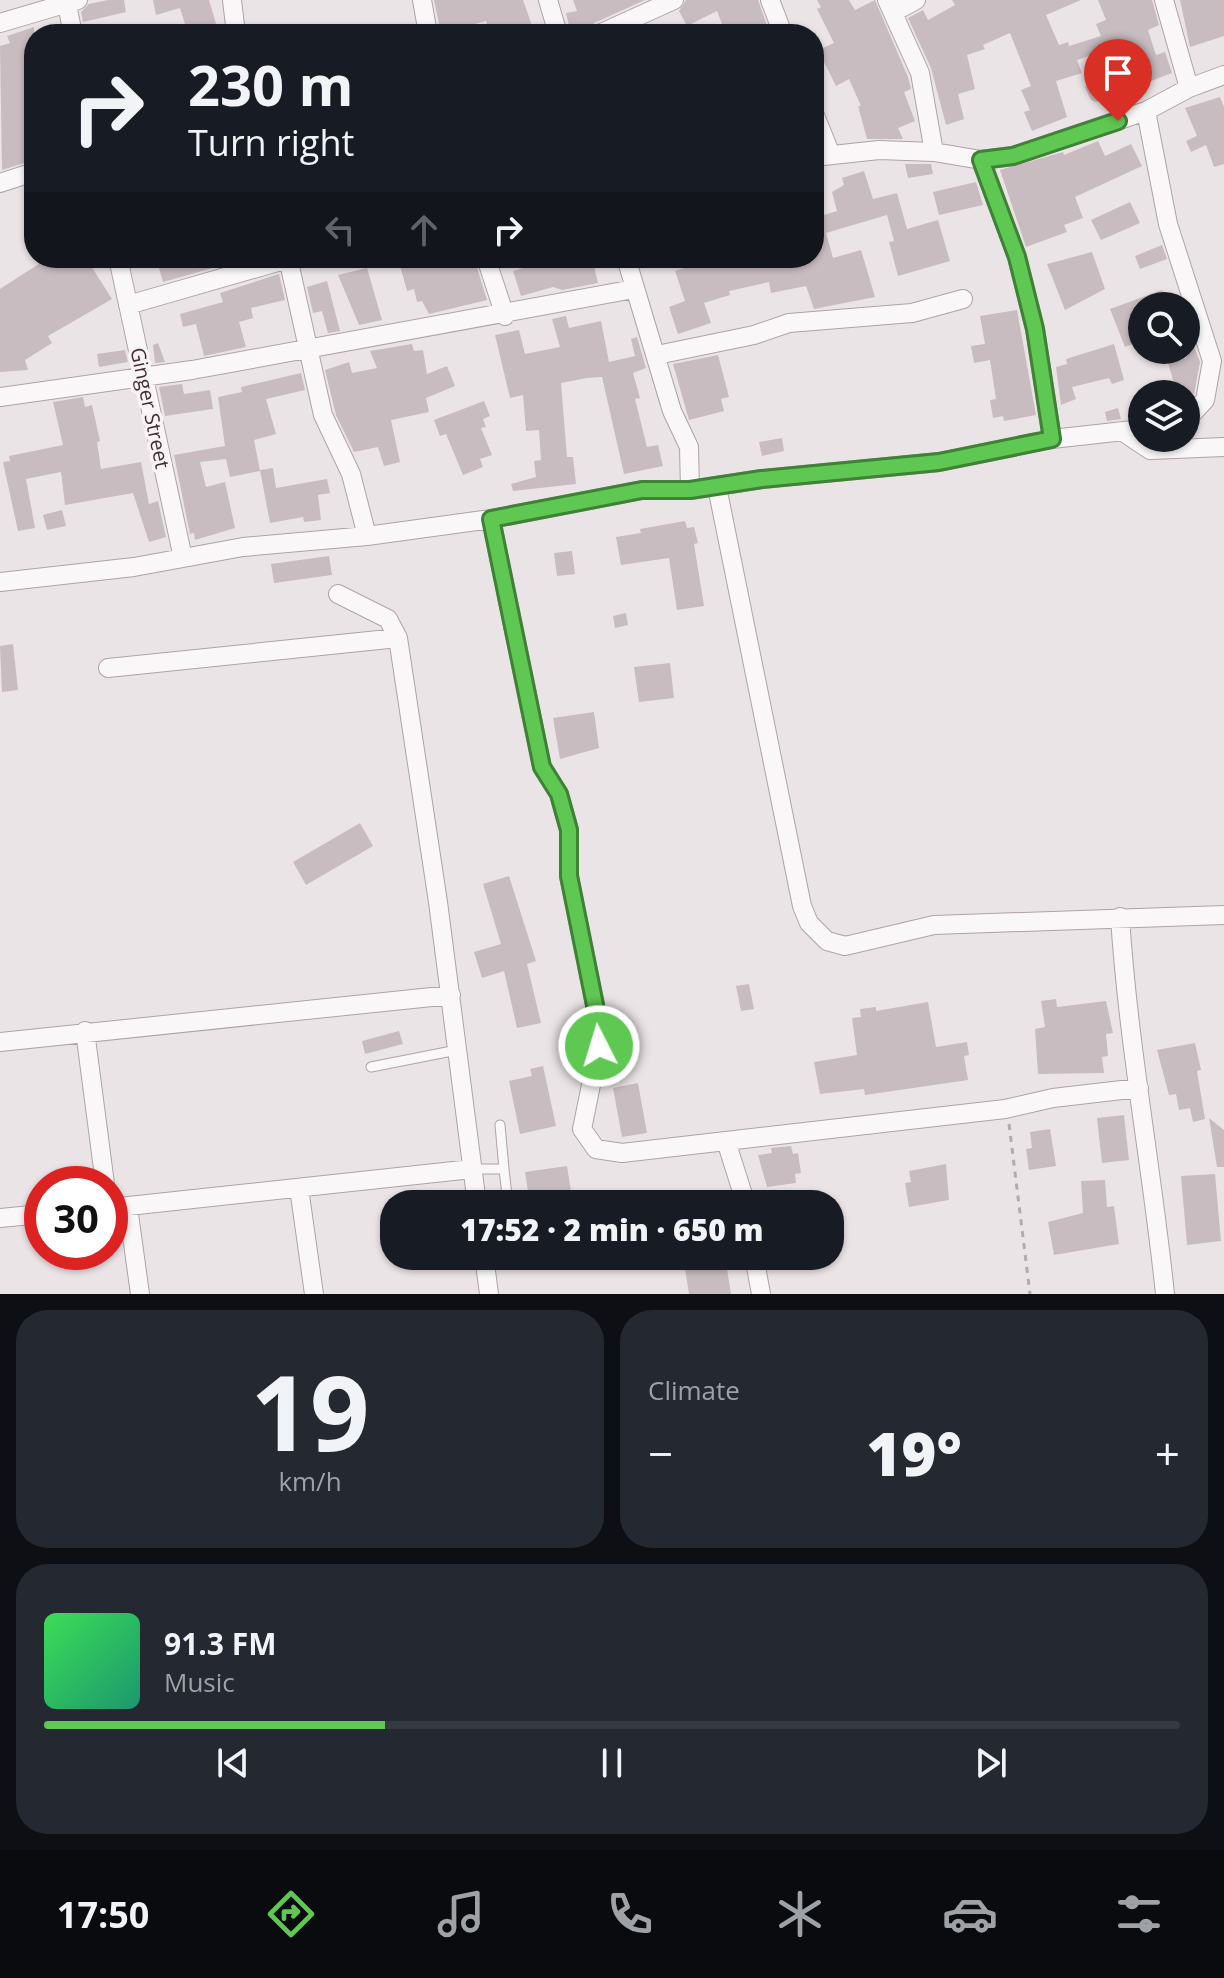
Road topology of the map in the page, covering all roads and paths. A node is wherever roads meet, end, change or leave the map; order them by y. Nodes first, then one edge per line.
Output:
1 (232, 0) edge
2 (422, 0) edge
3 (548, 0) edge
4 (674, 0) edge
5 (770, 0) edge
6 (916, 0) edge
7 (1164, 0) edge
8 (70, 1) edge
9 (890, 6) edge
10 (0, 23) edge
11 (72, 24) edge
12 (235, 24) edge
13 (426, 24) edge
14 (555, 24) edge
15 (621, 24) edge
16 (779, 24) edge
17 (1224, 75) edge
18 (1189, 88) junction
19 (1146, 111) junction
20 (934, 152) junction
21 (824, 156) edge
22 (981, 160) junction
23 (24, 175) edge
24 (0, 183) edge
25 (120, 268) edge
26 (254, 268) edge
27 (290, 268) edge
28 (489, 268) edge
29 (629, 268) edge
30 (634, 289) junction
31 (963, 299) dead end
32 (128, 305) junction
33 (505, 316) junction
34 (308, 350) junction
35 (657, 355) junction
36 (142, 378) junction
37 (0, 397) edge
38 (1200, 405) edge
39 (1128, 431) edge
40 (1123, 432) junction
41 (1052, 439) junction
42 (1224, 447) edge
43 (717, 487) junction
44 (690, 490) junction
45 (491, 519) junction
46 (367, 536) junction
47 (183, 558) junction
48 (0, 582) edge
49 (338, 594) dead end
50 (398, 638) junction
51 (108, 668) dead end
52 (1224, 915) edge
53 (1120, 917) junction
54 (451, 995) junction
55 (85, 1031) junction
56 (0, 1042) edge
57 (457, 1050) junction
58 (371, 1067) dead end
59 (1139, 1088) junction
60 (1005, 1109) junction
61 (500, 1125) dead end
62 (726, 1141) junction
63 (103, 1166) edge
64 (472, 1169) junction
65 (504, 1169) junction
66 (299, 1188) junction
67 (475, 1190) edge
68 (506, 1190) edge
69 (742, 1190) edge
70 (128, 1206) edge
71 (24, 1216) edge
72 (0, 1218) edge
73 (128, 1244) edge
74 (486, 1270) edge
75 (757, 1270) edge
76 (140, 1294) edge
77 (314, 1294) edge
78 (489, 1294) edge
79 (761, 1294) edge
80 (1030, 1294) edge
81 (1165, 1294) edge

1 - 12 street
2 - 13 street
3 - 14 street
4 - 15 street
5 - 16 street
6 - 9 street
7 - 18 street
8 - 10 street
8 - 11 street
9 - 20 street
17 - 18 street
18 - 19 street
19 - 22 street
19 - 38 street
20 - 21 street
20 - 22 street
22 - 41 street
23 - 24 street
25 - 32 street, Ginger Street
26 - 32 street
27 - 34 street
28 - 33 street
29 - 30 street
30 - 33 street
30 - 35 street
31 - 35 street
32 - 36 street, Ginger Street
33 - 34 street
34 - 36 street
34 - 46 street
35 - 44 street
36 - 37 street
36 - 47 street, Ginger Street
39 - 40 street
40 - 41 street
40 - 42 street
41 - 43 street
43 - 44 street
43 - 53 street
44 - 45 street
45 - 46 street
45 - 62 street
46 - 47 street
47 - 48 street
49 - 50 street
50 - 51 street
50 - 54 street
52 - 53 street
53 - 59 street
54 - 55 street
54 - 57 street
55 - 56 street
55 - 63 street
57 - 58 lane
57 - 64 street
59 - 60 street
59 - 81 street
60 - 62 street
60 - 80 path
61 - 65 lane
62 - 69 street
64 - 65 lane
64 - 66 street
64 - 67 street
65 - 68 lane
66 - 70 street
66 - 77 street
71 - 72 street
73 - 76 street
74 - 78 street
75 - 79 street

